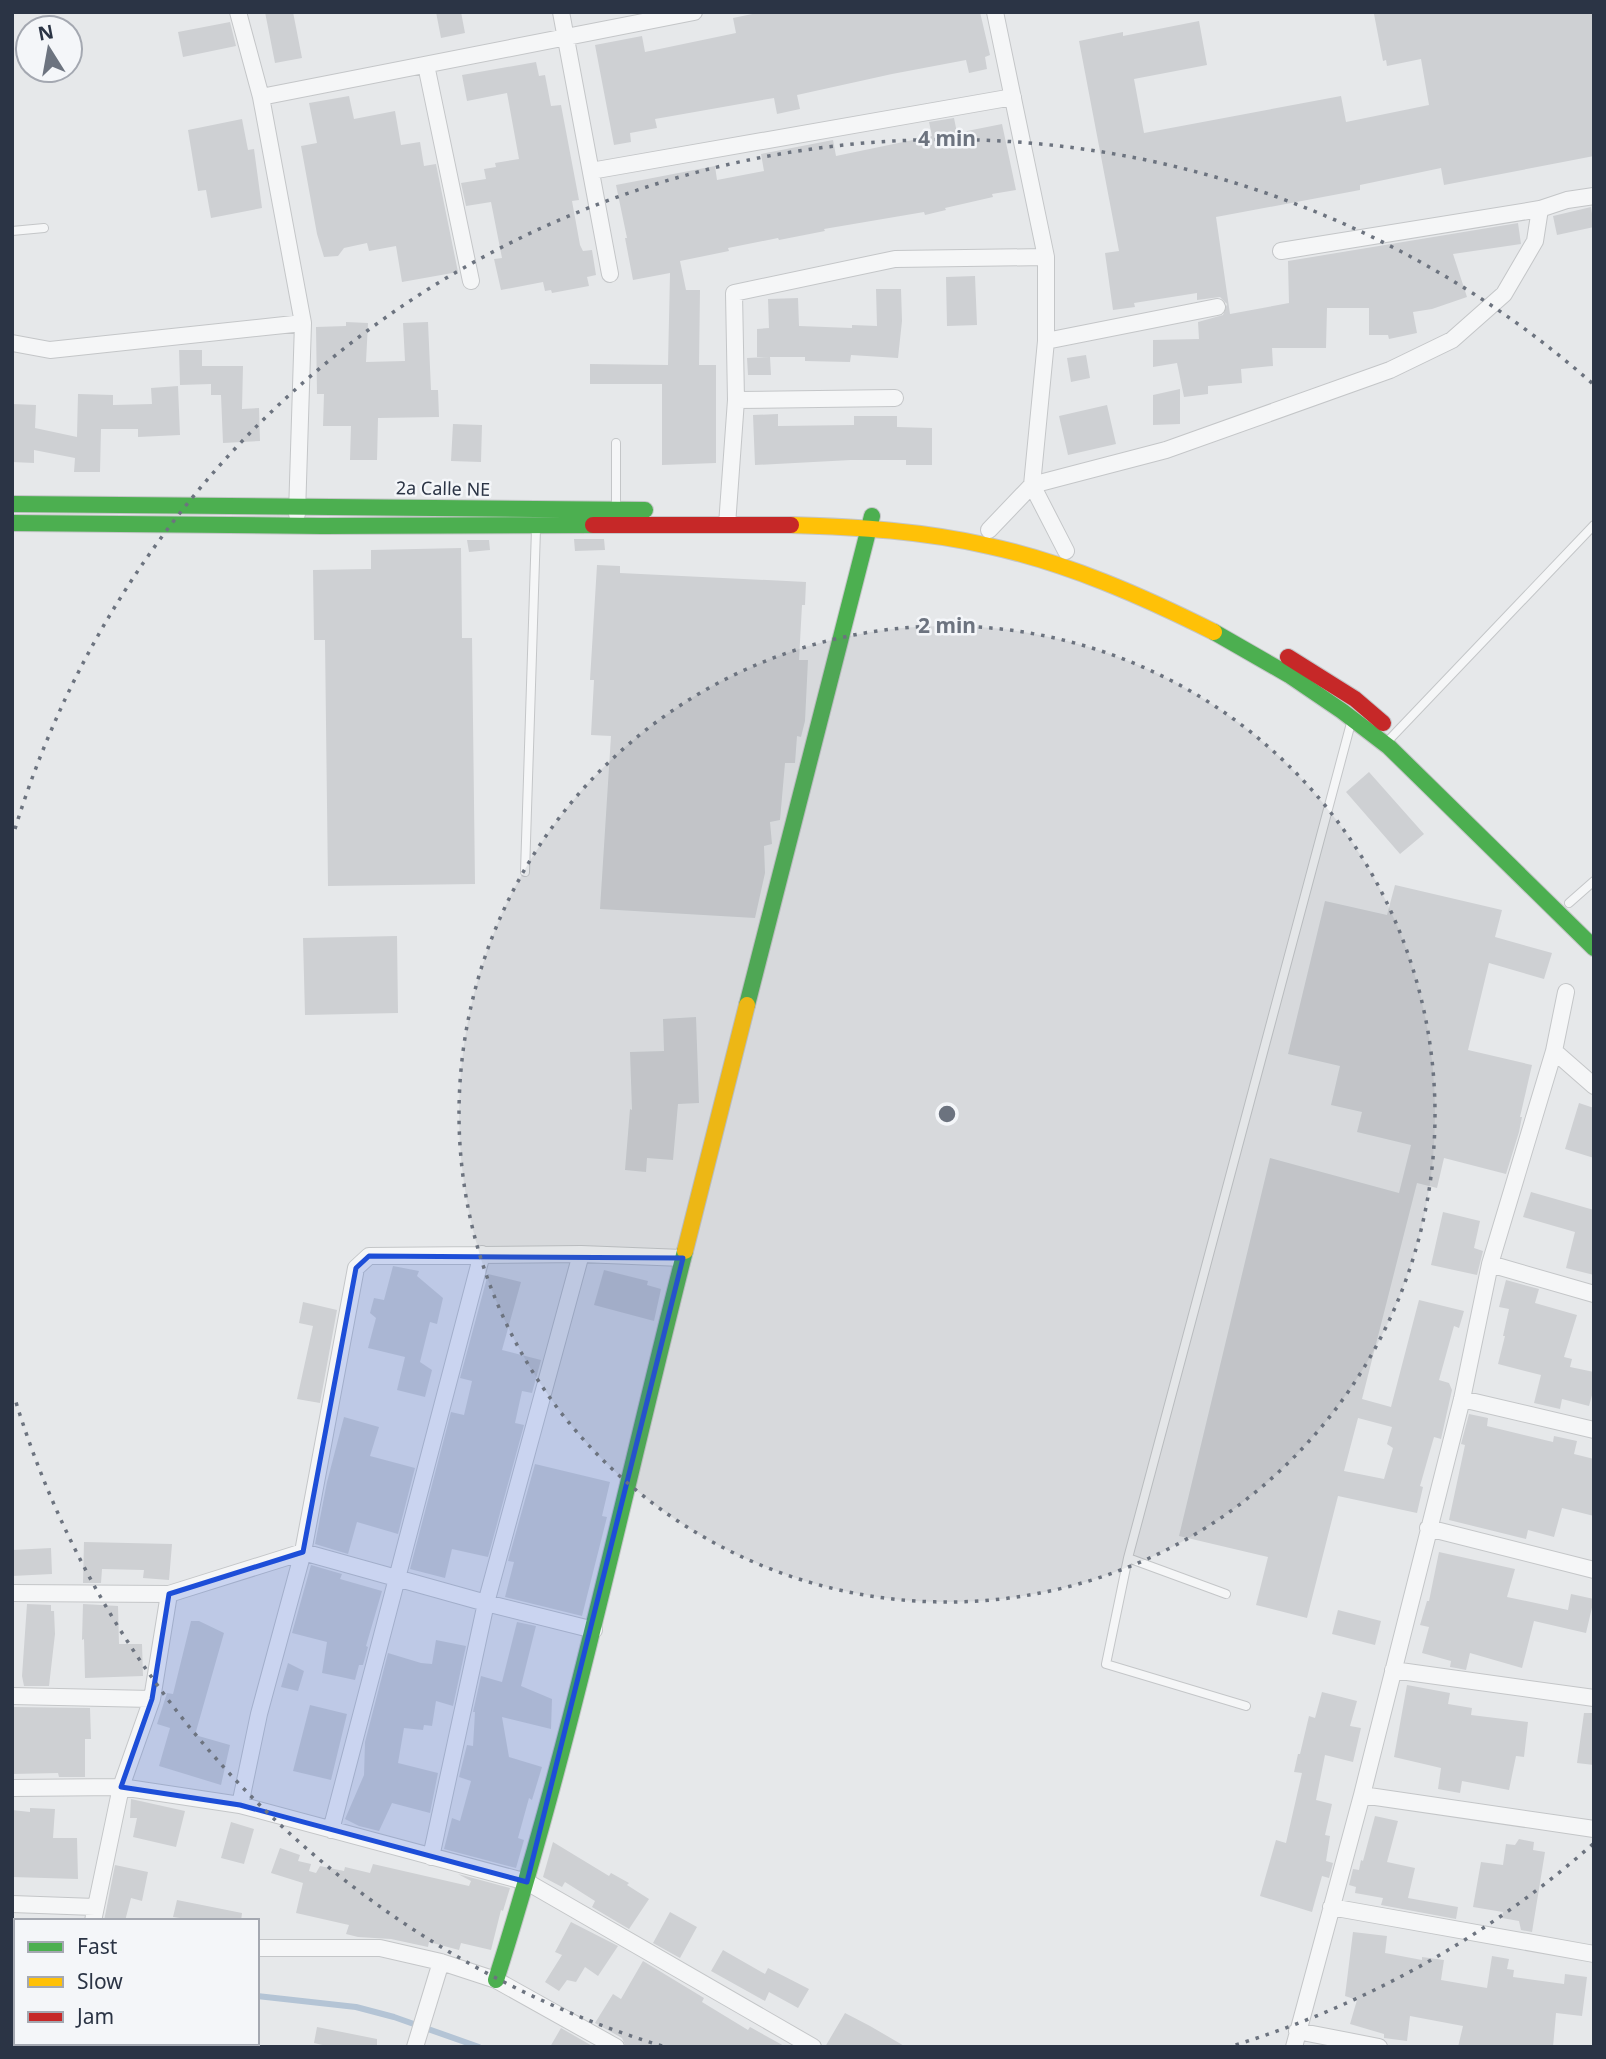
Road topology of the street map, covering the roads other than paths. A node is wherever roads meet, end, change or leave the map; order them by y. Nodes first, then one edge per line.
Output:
1 (239, 12) edge
2 (561, 12) edge
3 (694, 12) edge
4 (995, 12) edge
5 (566, 37) junction
6 (426, 65) junction
7 (261, 97) junction
8 (1013, 97) junction
9 (591, 171) junction
10 (1594, 196) edge
11 (1540, 209) junction
12 (44, 228) dead end
13 (12, 231) edge
14 (1281, 251) dead end
15 (1045, 257) junction
16 (610, 274) dead end
17 (471, 281) dead end
18 (1217, 307) dead end
19 (303, 323) junction
20 (1046, 341) junction
21 (12, 342) edge
22 (895, 398) dead end
23 (736, 400) junction
24 (616, 443) dead end
25 (1032, 485) junction
26 (12, 504) edge
27 (297, 507) junction
28 (538, 509) junction
29 (616, 510) junction
30 (728, 517) junction
31 (871, 521) junction
32 (12, 523) edge
33 (1594, 525) edge
34 (536, 526) junction
35 (296, 527) junction
36 (989, 530) junction
37 (1066, 551) junction
38 (1355, 699) junction
39 (1353, 718) junction
40 (1390, 739) junction
41 (525, 872) dead end
42 (1594, 881) edge
43 (1569, 904) junction
44 (1594, 927) edge
45 (1594, 948) edge
46 (1566, 992) dead end
47 (1555, 1051) junction
48 (1594, 1086) edge
49 (482, 1254) junction
50 (581, 1254) junction
51 (682, 1258) junction
52 (1490, 1264) junction
53 (1594, 1294) edge
54 (1462, 1399) junction
55 (1594, 1430) edge
56 (1429, 1528) junction
57 (303, 1552) junction
58 (1128, 1558) junction
59 (1594, 1570) edge
60 (397, 1577) junction
61 (12, 1593) edge
62 (169, 1594) junction
63 (1226, 1594) dead end
64 (486, 1604) junction
65 (594, 1630) junction
66 (1393, 1670) junction
67 (12, 1696) edge
68 (1594, 1698) edge
69 (152, 1699) junction
70 (1246, 1706) dead end
71 (121, 1787) junction
72 (12, 1788) edge
73 (1363, 1795) junction
74 (240, 1805) junction
75 (1594, 1829) edge
76 (331, 1830) junction
77 (431, 1857) junction
78 (527, 1882) junction
79 (12, 1904) edge
80 (1331, 1907) junction
81 (94, 1914) edge
82 (259, 1948) edge
83 (1594, 1954) edge
84 (440, 1962) junction
85 (496, 1980) junction
86 (1295, 2039) edge
87 (415, 2047) edge
88 (616, 2047) edge
89 (813, 2047) edge
90 (1379, 2047) edge

1 - 7 street
2 - 5 street
3 - 5 street
4 - 8 street
5 - 6 street
5 - 9 street
6 - 7 street
6 - 17 street
7 - 19 street
8 - 9 street
8 - 15 street
9 - 16 street
10 - 11 street
11 - 14 street
11 - 25 street
12 - 13 lane
15 - 20 street
15 - 23 street
18 - 20 street
19 - 21 street
19 - 27 street
20 - 25 street
22 - 23 street
23 - 30 street
24 - 29 lane
25 - 36 street
25 - 37 street
26 - 27 main road, 2a Calle NE
27 - 28 main road, 2a Calle NE
27 - 35 street
28 - 29 main road, 2a Calle NE
28 - 34 lane
29 - 30 main road, 2a Calle NE
30 - 31 main road, 2a Calle NE
30 - 34 main road, 2a Calle NE
31 - 36 main road
31 - 39 main road
31 - 51 main road
32 - 35 main road, 2a Calle NE
33 - 40 lane
34 - 35 main road, 2a Calle NE
34 - 41 lane
36 - 37 main road
37 - 38 main road
38 - 39 lane
38 - 40 main road
39 - 40 main road
39 - 58 lane
40 - 43 main road
40 - 45 main road
42 - 43 lane
43 - 44 main road
46 - 47 street
47 - 48 street
47 - 52 street
49 - 50 street
49 - 57 street
49 - 60 street
50 - 51 street
50 - 64 street
51 - 65 main road
52 - 53 street
52 - 54 street
54 - 55 street
54 - 56 street
56 - 59 street
56 - 66 street
57 - 60 street
57 - 62 street
57 - 74 street
58 - 63 lane
58 - 70 lane
60 - 64 street
60 - 76 street
61 - 62 street
62 - 69 street
64 - 65 street
64 - 77 street
65 - 78 main road
66 - 68 street
66 - 73 street
67 - 69 street
69 - 71 street
71 - 72 street
71 - 74 street
71 - 81 street
73 - 75 street
73 - 80 street
74 - 76 street
76 - 77 street
77 - 78 street
78 - 85 main road
78 - 89 street
79 - 81 street
80 - 83 street
80 - 86 street
82 - 84 street
84 - 85 street
84 - 87 street
85 - 88 street
86 - 90 street

